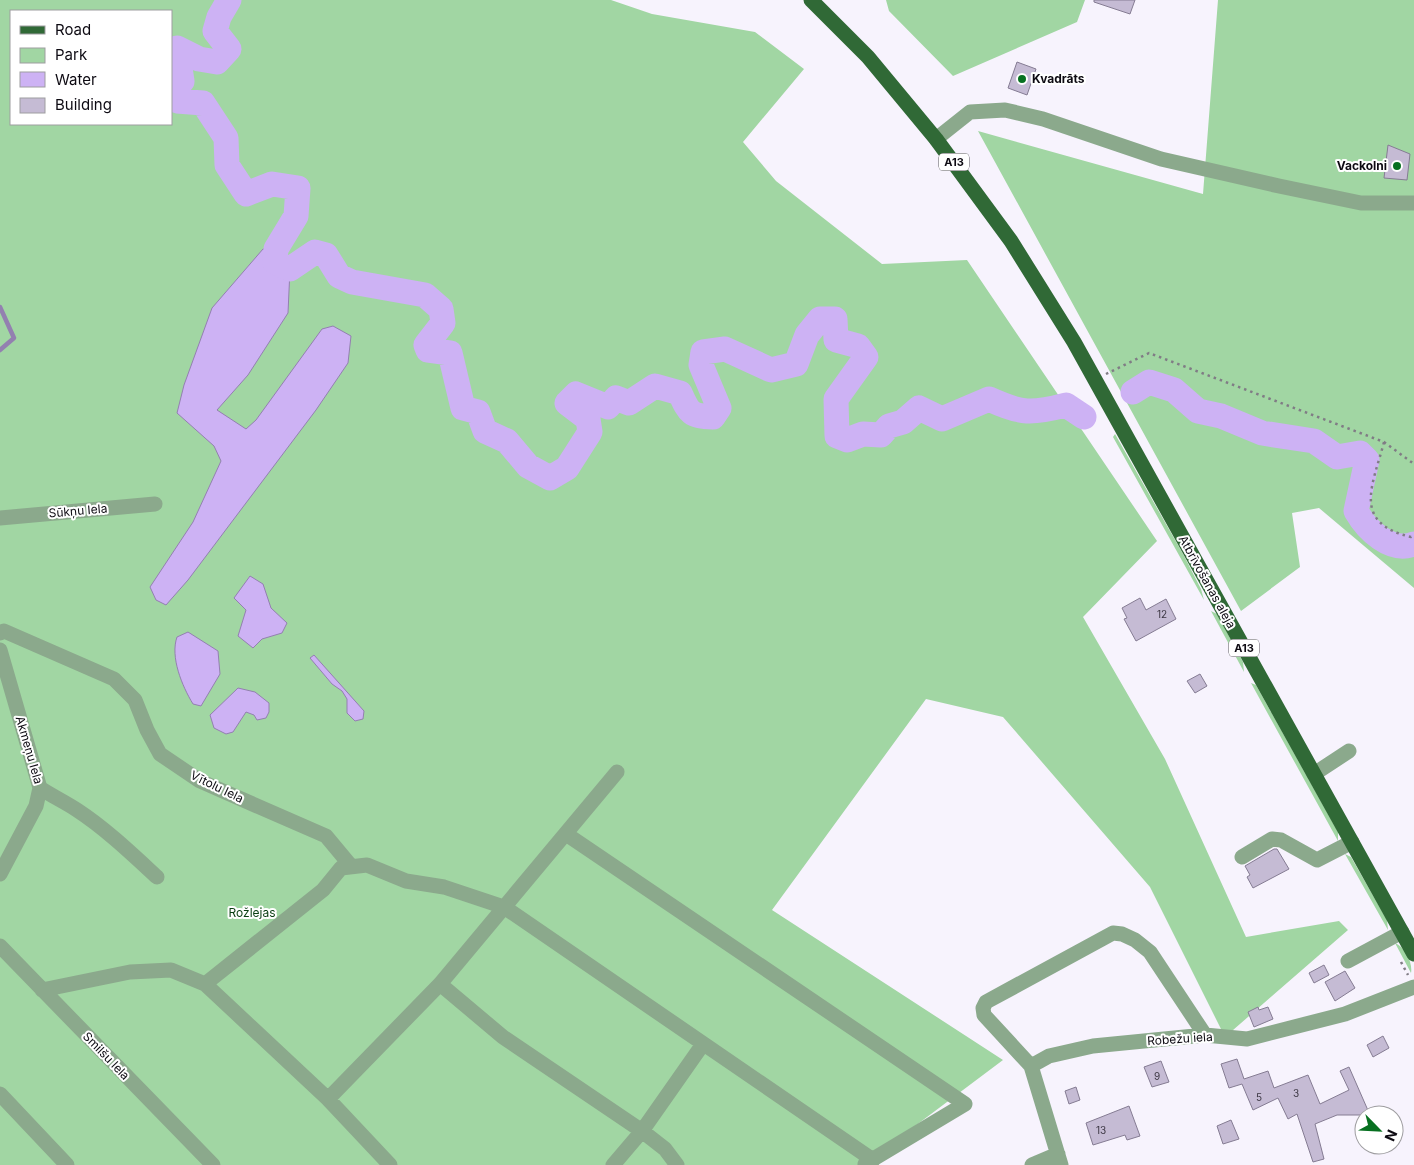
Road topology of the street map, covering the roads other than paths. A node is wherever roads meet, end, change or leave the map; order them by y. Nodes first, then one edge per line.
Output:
1 (811, 0) edge
2 (936, 138) junction
3 (1414, 202) edge
4 (155, 504) dead end
5 (0, 518) edge
6 (0, 634) edge
7 (0, 650) edge
8 (1349, 751) dead end
9 (617, 772) dead end
10 (1314, 774) junction
11 (40, 788) junction
12 (566, 834) junction
13 (1352, 842) junction
14 (1242, 857) dead end
15 (351, 866) junction
16 (0, 874) edge
17 (157, 877) dead end
18 (504, 907) junction
19 (1402, 932) junction
20 (0, 946) edge
21 (1414, 954) edge
22 (1348, 961) dead end
23 (205, 984) junction
24 (440, 984) junction
25 (1414, 987) edge
26 (42, 990) junction
27 (1205, 1035) junction
28 (703, 1044) junction
29 (1031, 1066) junction
30 (0, 1094) edge
31 (328, 1098) junction
32 (642, 1131) junction
33 (1060, 1159) edge
34 (868, 1162) edge
35 (67, 1165) edge
36 (213, 1165) edge
37 (390, 1165) edge
38 (613, 1165) edge
39 (677, 1165) edge
40 (1032, 1165) edge

1 - 2 main road, A13
2 - 3 street
2 - 10 main road, Atbrīvošanas aleja / A13
4 - 5 street, Sūkņu Iela
6 - 15 street, Vītolu Iela
7 - 11 street, Akmeņu Iela
8 - 10 street
9 - 12 street
10 - 13 main road, Atbrīvošanas aleja / A13
11 - 16 street, Akmeņu Iela
11 - 17 street
12 - 18 street
12 - 34 street
13 - 14 street
13 - 19 main road, Atbrīvošanas aleja / A13
15 - 18 street
15 - 23 street
18 - 24 street
18 - 28 street
19 - 21 main road, Atbrīvošanas aleja / A13
19 - 22 street
20 - 26 street, Smilšu Iela
23 - 26 street
23 - 31 street
24 - 31 street
24 - 32 street
25 - 27 street, Robežu iela
26 - 36 street, Smilšu Iela
27 - 29 street, Robežu iela
27 - 29 street
28 - 32 street
28 - 34 street
29 - 33 street
30 - 35 street
31 - 37 street
32 - 38 street
32 - 39 street
33 - 40 street

